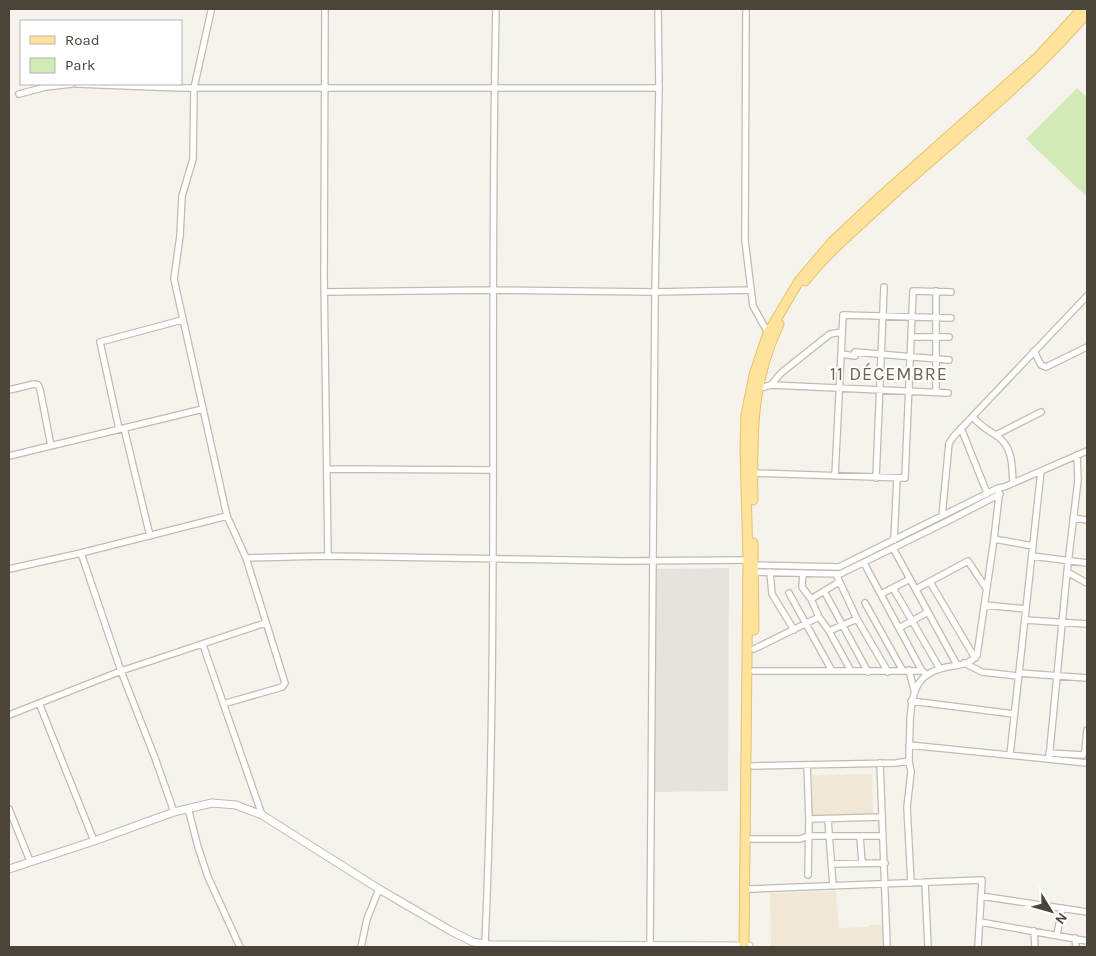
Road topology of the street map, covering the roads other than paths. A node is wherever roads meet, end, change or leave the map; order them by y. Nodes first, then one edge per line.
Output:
1 (326, 9) edge
2 (496, 9) edge
3 (658, 9) edge
4 (746, 9) edge
5 (1082, 9) edge
6 (211, 11) dead end
7 (1086, 18) edge
8 (63, 85) edge
9 (106, 85) edge
10 (194, 88) junction
11 (325, 88) junction
12 (659, 88) junction
13 (494, 89) junction
14 (19, 94) dead end
15 (882, 200) junction
16 (835, 244) junction
17 (884, 287) dead end
18 (492, 290) junction
19 (751, 290) junction
20 (936, 291) junction
21 (325, 292) junction
22 (654, 292) junction
23 (951, 292) dead end
24 (1087, 296) edge
25 (882, 317) junction
26 (912, 318) junction
27 (936, 318) junction
28 (950, 318) dead end
29 (182, 320) junction
30 (842, 332) junction
31 (768, 333) junction
32 (911, 338) junction
33 (949, 338) dead end
34 (936, 339) junction
35 (766, 346) junction
36 (1087, 347) edge
37 (1034, 351) junction
38 (841, 354) junction
39 (880, 354) junction
40 (910, 356) junction
41 (936, 358) junction
42 (949, 360) dead end
43 (910, 373) junction
44 (936, 375) junction
45 (771, 385) junction
46 (757, 388) junction
47 (839, 388) junction
48 (9, 390) edge
49 (879, 390) junction
50 (909, 391) junction
51 (936, 392) junction
52 (948, 393) dead end
53 (203, 409) junction
54 (1041, 412) dead end
55 (973, 417) junction
56 (122, 428) junction
57 (961, 428) junction
58 (996, 435) junction
59 (51, 446) junction
60 (1087, 451) edge
61 (1077, 455) junction
62 (9, 456) edge
63 (326, 469) junction
64 (493, 470) junction
65 (1041, 471) junction
66 (752, 473) junction
67 (835, 476) junction
68 (876, 478) junction
69 (897, 478) junction
70 (1013, 483) junction
71 (1001, 487) junction
72 (987, 493) junction
73 (998, 496) junction
74 (227, 516) junction
75 (1073, 518) junction
76 (942, 519) junction
77 (1087, 520) edge
78 (150, 536) junction
79 (994, 539) junction
80 (894, 540) junction
81 (1033, 546) junction
82 (894, 548) junction
83 (81, 553) junction
84 (328, 556) junction
85 (1032, 556) junction
86 (246, 558) junction
87 (494, 558) junction
88 (652, 560) junction
89 (1068, 560) junction
90 (864, 563) junction
91 (1087, 563) edge
92 (752, 566) junction
93 (9, 569) edge
94 (770, 572) junction
95 (1067, 572) junction
96 (802, 573) junction
97 (836, 574) junction
98 (910, 579) junction
99 (839, 582) junction
100 (930, 582) junction
101 (1087, 583) edge
102 (893, 588) junction
103 (986, 588) junction
104 (916, 589) junction
105 (824, 591) junction
106 (789, 593) dead end
107 (881, 594) junction
108 (811, 599) junction
109 (865, 603) dead end
110 (984, 605) junction
111 (1026, 609) junction
112 (928, 612) junction
113 (818, 617) junction
114 (857, 619) junction
115 (912, 620) junction
116 (1025, 620) junction
117 (1062, 622) junction
118 (265, 623) junction
119 (806, 623) junction
120 (1087, 624) edge
121 (842, 626) junction
122 (899, 628) junction
123 (794, 630) junction
124 (829, 631) junction
125 (203, 645) junction
126 (754, 650) junction
127 (975, 658) junction
128 (964, 664) junction
129 (957, 665) junction
130 (940, 668) junction
131 (121, 671) junction
132 (754, 671) junction
133 (832, 671) junction
134 (906, 671) junction
135 (922, 671) junction
136 (851, 672) junction
137 (868, 672) junction
138 (888, 672) junction
139 (930, 673) junction
140 (1019, 674) junction
141 (1057, 675) junction
142 (1087, 678) edge
143 (914, 690) junction
144 (912, 702) junction
145 (39, 703) junction
146 (224, 704) junction
147 (1014, 714) junction
148 (9, 715) edge
149 (1087, 730) edge
150 (909, 745) junction
151 (1010, 755) junction
152 (1049, 756) junction
153 (909, 761) junction
154 (1087, 762) edge
155 (880, 763) junction
156 (806, 765) junction
157 (753, 766) junction
158 (188, 808) junction
159 (9, 809) edge
160 (174, 812) junction
161 (262, 815) junction
162 (882, 817) junction
163 (809, 819) junction
164 (828, 819) junction
165 (808, 836) junction
166 (829, 836) junction
167 (860, 836) junction
168 (883, 836) junction
169 (751, 839) junction
170 (94, 841) junction
171 (30, 862) junction
172 (862, 863) junction
173 (885, 863) junction
174 (831, 864) junction
175 (9, 869) edge
176 (808, 875) dead end
177 (925, 882) junction
178 (911, 883) junction
179 (886, 884) junction
180 (833, 886) junction
181 (379, 889) junction
182 (750, 889) junction
183 (981, 896) junction
184 (1062, 908) junction
185 (1087, 912) edge
186 (980, 922) junction
187 (1034, 931) junction
188 (1058, 935) junction
189 (1075, 938) junction
190 (1087, 941) edge
191 (485, 944) junction
192 (650, 945) junction
193 (544, 946) edge
194 (240, 947) edge
195 (361, 947) edge
196 (747, 947) edge
197 (887, 947) edge
198 (928, 947) edge
199 (978, 947) edge
200 (1035, 947) edge
201 (1076, 947) edge

1 - 11 street
2 - 13 street
3 - 12 street
4 - 19 street
5 - 15 main road
6 - 10 street
7 - 15 main road
8 - 14 street
9 - 10 street
10 - 11 street
10 - 29 street
11 - 13 street
11 - 21 street
12 - 13 street
12 - 22 street
13 - 18 street
15 - 16 main road
16 - 31 main road
16 - 35 main road
17 - 25 street
18 - 21 street
18 - 22 street
18 - 64 street
19 - 22 street
19 - 31 street
20 - 23 street
20 - 26 street
20 - 27 street
21 - 63 street
22 - 88 street
24 - 37 street
25 - 26 street
25 - 30 street
25 - 39 street
26 - 27 street
26 - 32 street
27 - 28 street
27 - 34 street
29 - 53 street
29 - 56 street
30 - 38 street
30 - 45 street
31 - 35 main road
32 - 34 street
32 - 40 street
33 - 34 street
34 - 41 street
35 - 46 main road
35 - 92 main road
36 - 37 street
37 - 55 street
38 - 39 street
38 - 47 street
39 - 40 street
39 - 49 street
40 - 41 street
40 - 43 street
41 - 42 street
41 - 44 street
43 - 44 street
43 - 50 street
44 - 51 street
45 - 46 street
45 - 47 street
46 - 66 main road
47 - 49 street
47 - 67 street
48 - 59 street
49 - 50 street
49 - 68 street
50 - 51 street
50 - 69 street
51 - 52 street
53 - 56 street
53 - 74 street
54 - 58 street
55 - 57 street
55 - 58 street
56 - 59 street
56 - 78 street
57 - 72 street
57 - 76 street
58 - 70 street
59 - 62 street
60 - 61 street
61 - 65 street
61 - 75 street
63 - 64 street
63 - 84 street
64 - 87 street
65 - 70 street
65 - 81 street
66 - 67 street
66 - 92 main road
67 - 68 street
68 - 69 street
69 - 80 street
70 - 71 street
71 - 72 street
71 - 73 street
72 - 76 street
73 - 76 street
73 - 79 street
74 - 78 street
74 - 86 street
75 - 77 street
75 - 89 street
76 - 80 street
76 - 82 street
78 - 83 street
79 - 81 street
79 - 103 street
80 - 92 street
81 - 85 street
82 - 90 street
82 - 98 street
83 - 93 street
83 - 131 street
84 - 86 street
84 - 87 street
85 - 89 street
85 - 111 street
86 - 118 street
87 - 88 street
87 - 191 street
88 - 92 street
88 - 192 street
89 - 91 street
89 - 95 street
90 - 97 street
90 - 107 street
92 - 94 street
92 - 126 main road
92 - 196 main road
94 - 96 street
94 - 123 street
95 - 101 street
95 - 117 street
96 - 97 street
96 - 108 street
97 - 99 street
98 - 102 street
98 - 104 street
99 - 105 street
99 - 114 street
100 - 103 street
100 - 104 street
100 - 127 street
102 - 107 street
102 - 115 street
103 - 110 street
104 - 112 street
105 - 108 street
105 - 121 street
106 - 119 street
107 - 122 street
108 - 113 street
109 - 134 street
110 - 111 street
110 - 127 street
111 - 116 street
112 - 115 street
112 - 129 street
113 - 119 street
113 - 124 street
114 - 121 street
114 - 138 street
115 - 122 street
115 - 130 street
116 - 117 street
116 - 140 street
117 - 120 street
117 - 141 street
118 - 125 street
118 - 146 street
119 - 123 street
119 - 133 street
121 - 124 street
121 - 137 street
122 - 135 street
123 - 126 street
124 - 136 street
125 - 131 street
125 - 146 street
126 - 132 main road
127 - 128 street
128 - 129 street
128 - 140 street
129 - 130 street
130 - 139 street
131 - 145 street
131 - 160 street
132 - 133 street
132 - 157 main road
133 - 136 street
134 - 135 street
134 - 138 street
134 - 143 street
135 - 139 street
136 - 137 street
137 - 138 street
139 - 143 street
140 - 141 street
140 - 147 street
141 - 142 street
141 - 152 street
143 - 144 street
144 - 147 street
144 - 150 street
145 - 148 street
145 - 170 street
146 - 161 street
147 - 151 street
149 - 152 street
150 - 151 street
150 - 153 street
151 - 152 street
152 - 154 street
153 - 155 street
153 - 178 street
155 - 156 street
155 - 162 street
156 - 157 street
156 - 163 street
157 - 169 main road
158 - 160 street
158 - 161 street
158 - 194 street
159 - 171 street
160 - 170 street
161 - 181 street
162 - 164 street
162 - 168 street
163 - 164 street
163 - 165 street
164 - 166 street
165 - 166 street
165 - 169 street
165 - 176 street
166 - 167 street
166 - 174 street
167 - 168 street
167 - 172 street
168 - 173 street
169 - 182 main road
170 - 171 street
171 - 175 street
172 - 173 street
172 - 174 street
173 - 179 street
174 - 180 street
177 - 178 street
177 - 183 street
177 - 198 street
178 - 179 street
179 - 180 street
179 - 197 street
180 - 182 street
181 - 191 street
181 - 195 street
182 - 196 main road
183 - 184 street
183 - 186 street
184 - 185 street
184 - 188 street
186 - 187 street
186 - 199 street
187 - 188 street
187 - 200 street
188 - 189 street
189 - 190 street
189 - 201 street
191 - 193 street
192 - 193 street
192 - 196 street

